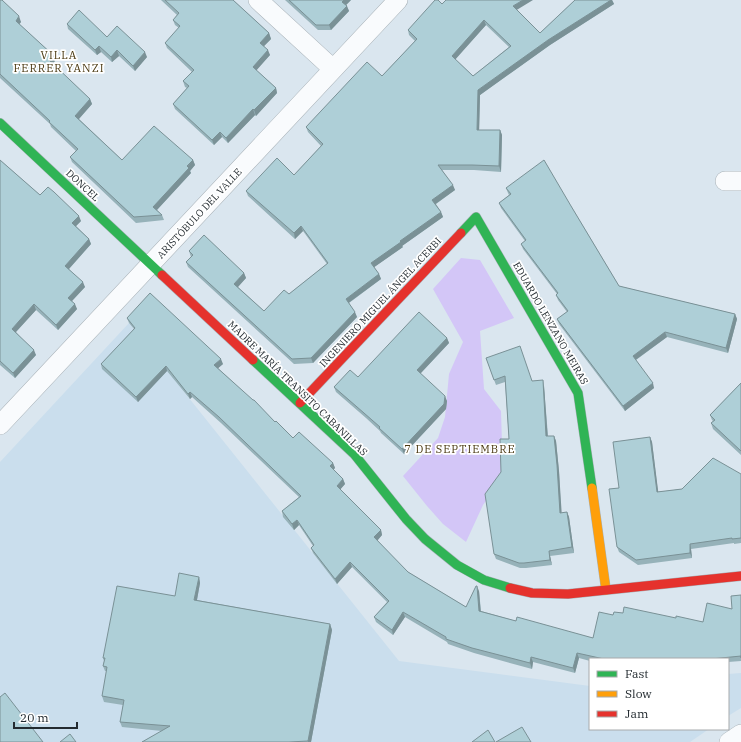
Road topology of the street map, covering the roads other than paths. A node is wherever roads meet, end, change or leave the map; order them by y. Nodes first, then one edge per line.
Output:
1 (258, 0) edge
2 (398, 0) edge
3 (333, 69) junction
4 (0, 123) edge
5 (476, 217) joint
6 (150, 264) junction
7 (300, 403) junction
8 (0, 425) edge
9 (741, 576) edge
10 (606, 590) junction
11 (741, 734) edge
12 (729, 742) edge

1 - 3 street
2 - 3 street, ARISTÓBULO DEL VALLE
3 - 6 street, ARISTÓBULO DEL VALLE
4 - 6 street, DONCEL
5 - 7 street, INGENIERO MIGUEL ÁNGEL ACERBI
5 - 10 street, EDUARDO LENZANO MEIRAS
6 - 7 street, MADRE MARÍA TRANSITO CABANILLAS
6 - 8 street, ARISTÓBULO DEL VALLE
7 - 10 street, MADRE MARÍA TRANSITO CABANILLAS
9 - 10 street, MADRE MARÍA TRANSITO CABANILLAS
11 - 12 street

